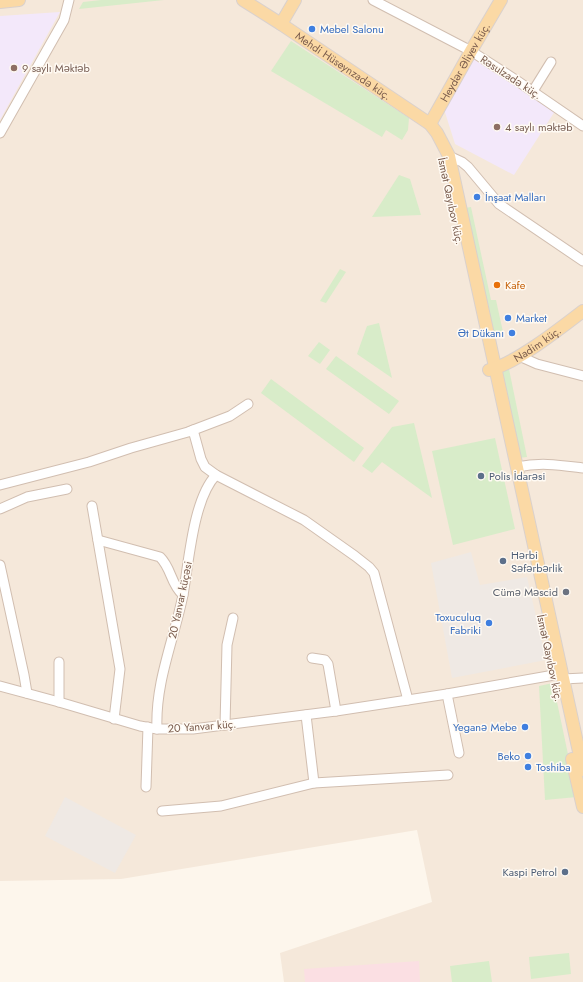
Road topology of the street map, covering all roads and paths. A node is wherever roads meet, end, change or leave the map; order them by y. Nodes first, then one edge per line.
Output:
1 (69, 0) edge
2 (243, 0) edge
3 (295, 0) edge
4 (373, 0) edge
5 (501, 0) edge
6 (388, 4) edge
7 (282, 24) junction
8 (471, 51) junction
9 (551, 62) dead end
10 (533, 91) junction
11 (430, 124) junction
12 (583, 126) edge
13 (0, 133) edge
14 (438, 138) junction
15 (449, 156) junction
16 (583, 261) edge
17 (583, 311) edge
18 (519, 356) junction
19 (492, 369) junction
20 (583, 376) edge
21 (248, 404) dead end
22 (193, 430) junction
23 (517, 467) junction
24 (583, 468) edge
25 (216, 475) junction
26 (23, 480) junction
27 (0, 485) edge
28 (67, 489) dead end
29 (27, 497) junction
30 (92, 506) dead end
31 (0, 509) edge
32 (98, 540) junction
33 (0, 565) edge
34 (183, 596) junction
35 (233, 618) dead end
36 (312, 658) dead end
37 (59, 662) dead end
38 (558, 677) junction
39 (583, 678) edge
40 (0, 686) edge
41 (27, 693) junction
42 (447, 694) junction
43 (408, 700) junction
44 (59, 702) junction
45 (336, 711) junction
46 (306, 715) junction
47 (114, 719) junction
48 (226, 725) junction
49 (148, 727) junction
50 (157, 729) junction
51 (459, 753) dead end
52 (583, 770) edge
53 (448, 774) dead end
54 (314, 783) junction
55 (146, 787) dead end
56 (583, 808) edge
57 (162, 812) dead end

1 - 13 street
2 - 7 main road, Mehdi Hüseynzadə küç.
3 - 7 main road
4 - 6 street, Rəsulzadə küç.
5 - 8 main road, Heydər Əliyev küç.
6 - 8 street, Rəsulzadə küç.
7 - 11 main road, Mehdi Hüseynzadə küç.
8 - 10 street, Rəsulzadə küç.
8 - 11 main road, Heydər Əliyev küç.
9 - 10 street
10 - 12 street, Rəsulzadə küç.
11 - 14 main road, Mehdi Hüseynzadə küç.
14 - 15 main road, İsmət Qayıbov küç.
14 - 19 main road, İsmət Qayıbov küç.
15 - 16 street
15 - 19 main road, İsmət Qayıbov küç.
17 - 18 main road, Nadim küç.
18 - 19 main road, Nadim küç.
18 - 20 street
19 - 23 main road, İsmət Qayıbov küç.
19 - 38 main road, İsmət Qayıbov küç.
21 - 22 street
22 - 25 street
22 - 26 street
23 - 24 street
23 - 38 main road, İsmət Qayıbov küç.
25 - 34 street, 20 Yanvar küçəsi
25 - 43 street
26 - 27 street
26 - 29 street
28 - 29 street
29 - 31 street
30 - 32 street
32 - 34 street
32 - 47 street
33 - 41 street
34 - 50 street, 20 Yanvar küçəsi
35 - 48 street
36 - 45 street
37 - 44 street
38 - 39 street, İsmət Qayıbov küç.
38 - 42 street, 20 Yanvar küç.
38 - 52 main road, İsmət Qayıbov küç.
38 - 56 main road, İsmət Qayıbov küç.
40 - 41 street, 20 Yanvar küç.
41 - 44 street, 20 Yanvar küç.
42 - 43 street, 20 Yanvar küç.
42 - 51 street
43 - 45 street, 20 Yanvar küç.
44 - 47 street, 20 Yanvar küç.
45 - 46 street, 20 Yanvar küç.
46 - 48 street, 20 Yanvar küç.
46 - 54 street
47 - 49 street, 20 Yanvar küç.
48 - 50 street, 20 Yanvar küç.
49 - 50 street, 20 Yanvar küç.
49 - 55 street
53 - 54 street
54 - 57 street

